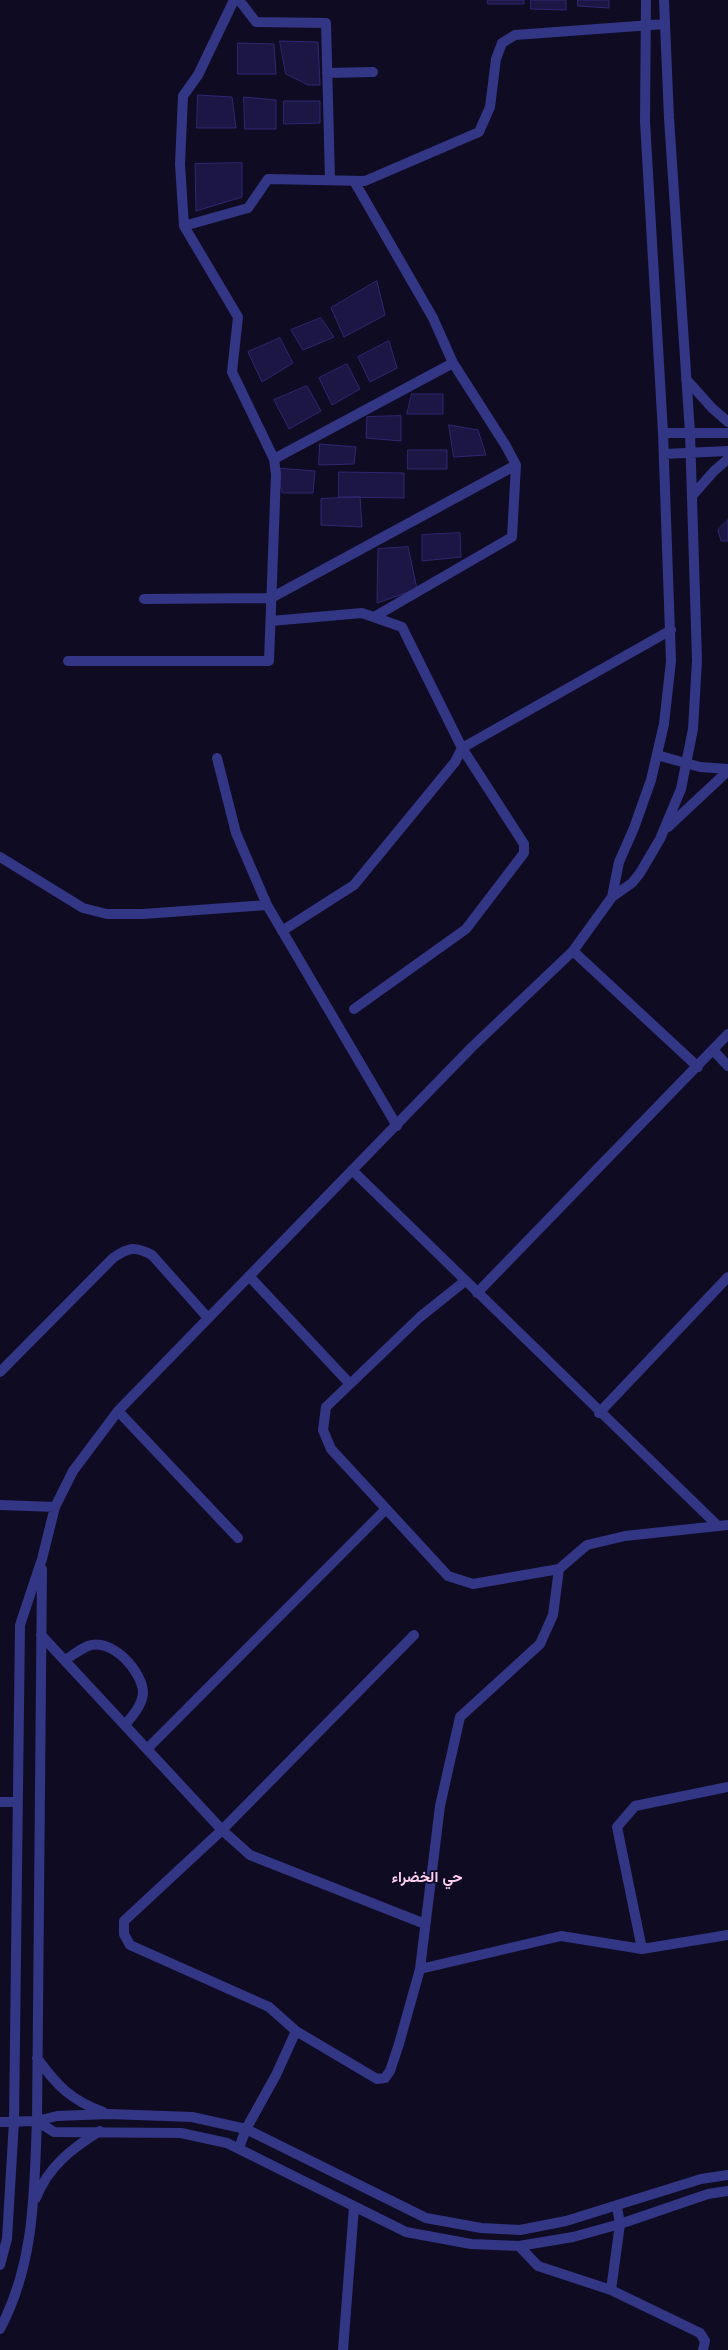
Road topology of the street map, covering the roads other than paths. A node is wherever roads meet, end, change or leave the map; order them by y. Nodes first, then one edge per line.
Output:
1 (234, 0) edge
2 (239, 0) edge
3 (646, 0) edge
4 (664, 0) edge
5 (665, 24) junction
6 (646, 26) junction
7 (373, 72) dead end
8 (327, 73) junction
9 (330, 180) junction
10 (354, 180) junction
11 (184, 226) junction
12 (453, 363) junction
13 (686, 379) junction
14 (728, 422) edge
15 (663, 433) junction
16 (690, 433) junction
17 (728, 433) edge
18 (728, 451) edge
19 (690, 452) junction
20 (664, 454) junction
21 (274, 459) junction
22 (728, 459) edge
23 (516, 465) junction
24 (692, 496) junction
25 (271, 598) junction
26 (144, 599) dead end
27 (374, 617) junction
28 (271, 621) junction
29 (671, 630) junction
30 (68, 661) dead end
31 (462, 748) junction
32 (657, 755) junction
33 (217, 758) dead end
34 (686, 764) junction
35 (728, 770) edge
36 (665, 829) junction
37 (0, 857) edge
38 (612, 897) junction
39 (266, 905) junction
40 (282, 931) junction
41 (573, 951) junction
42 (354, 1009) dead end
43 (728, 1034) edge
44 (714, 1051) junction
45 (728, 1066) edge
46 (698, 1067) junction
47 (397, 1126) junction
48 (352, 1170) junction
49 (249, 1276) junction
50 (728, 1278) edge
51 (465, 1281) junction
52 (477, 1293) junction
53 (208, 1318) junction
54 (0, 1372) edge
55 (350, 1384) junction
56 (118, 1411) junction
57 (599, 1413) junction
58 (0, 1505) edge
59 (55, 1507) junction
60 (386, 1508) junction
61 (723, 1526) edge
62 (238, 1538) dead end
63 (42, 1558) junction
64 (559, 1569) junction
65 (41, 1635) junction
66 (414, 1635) dead end
67 (65, 1660) junction
68 (125, 1725) junction
69 (147, 1749) junction
70 (728, 1787) edge
71 (0, 1802) edge
72 (17, 1802) junction
73 (222, 1830) junction
74 (425, 1924) junction
75 (728, 1935) edge
76 (642, 1949) junction
77 (420, 1969) junction
78 (296, 2031) junction
79 (37, 2058) junction
80 (109, 2114) junction
81 (37, 2120) junction
82 (14, 2121) junction
83 (0, 2122) edge
84 (246, 2129) junction
85 (100, 2131) junction
86 (239, 2148) junction
87 (728, 2175) edge
88 (728, 2192) edge
89 (34, 2205) junction
90 (354, 2207) junction
91 (617, 2207) junction
92 (620, 2224) junction
93 (519, 2246) junction
94 (0, 2265) edge
95 (610, 2290) junction
96 (0, 2329) edge
97 (344, 2350) edge
98 (703, 2350) edge

1 - 11 street
2 - 8 street
3 - 6 street
4 - 5 street
5 - 6 street
5 - 13 street
6 - 10 street
6 - 15 street
7 - 8 street
8 - 9 street
9 - 10 street
9 - 11 street
10 - 12 street
11 - 21 street
12 - 21 street
12 - 23 street
13 - 14 street
13 - 16 street
15 - 16 street
15 - 20 street
16 - 17 street
16 - 19 street
18 - 19 street
19 - 20 street
19 - 24 street
20 - 29 street
21 - 25 street
22 - 24 street
23 - 25 street
23 - 27 street
24 - 34 street
25 - 26 street
25 - 28 street
27 - 28 street
27 - 31 street
28 - 30 street
29 - 31 street
29 - 32 street
31 - 40 street
31 - 42 street
32 - 34 street
32 - 38 street
33 - 39 street
34 - 35 street
34 - 36 street
35 - 36 street
36 - 38 street
37 - 39 street
38 - 41 street
39 - 40 street
40 - 47 street
41 - 46 street
41 - 47 street
43 - 44 street
44 - 45 street
44 - 46 street
46 - 52 street
47 - 48 street
48 - 49 street
48 - 51 street
49 - 53 street
49 - 55 street
50 - 57 street
51 - 52 street
51 - 55 street
52 - 57 street
53 - 54 street
53 - 56 street
55 - 60 street
56 - 59 street
56 - 62 street
57 - 61 street
58 - 59 street
59 - 63 street
60 - 64 street
60 - 69 street
61 - 64 street
63 - 65 street
63 - 72 street
64 - 74 street
65 - 67 street
65 - 79 street
66 - 73 street
67 - 68 street
67 - 68 street
68 - 69 street
69 - 73 street
70 - 76 street
71 - 72 street
72 - 82 street
73 - 74 street
73 - 78 street
74 - 77 street
75 - 76 street
76 - 77 street
77 - 78 street
78 - 84 street
79 - 80 street
79 - 81 street
80 - 81 street
80 - 84 street
81 - 82 street
81 - 85 street
81 - 89 street
82 - 83 street
82 - 94 street
84 - 86 street
84 - 91 street
85 - 86 street
85 - 89 street
86 - 90 street
87 - 91 street
88 - 92 street
89 - 96 street
90 - 93 street
90 - 97 street
91 - 92 street
92 - 93 street
92 - 95 street
93 - 95 street
95 - 98 street

